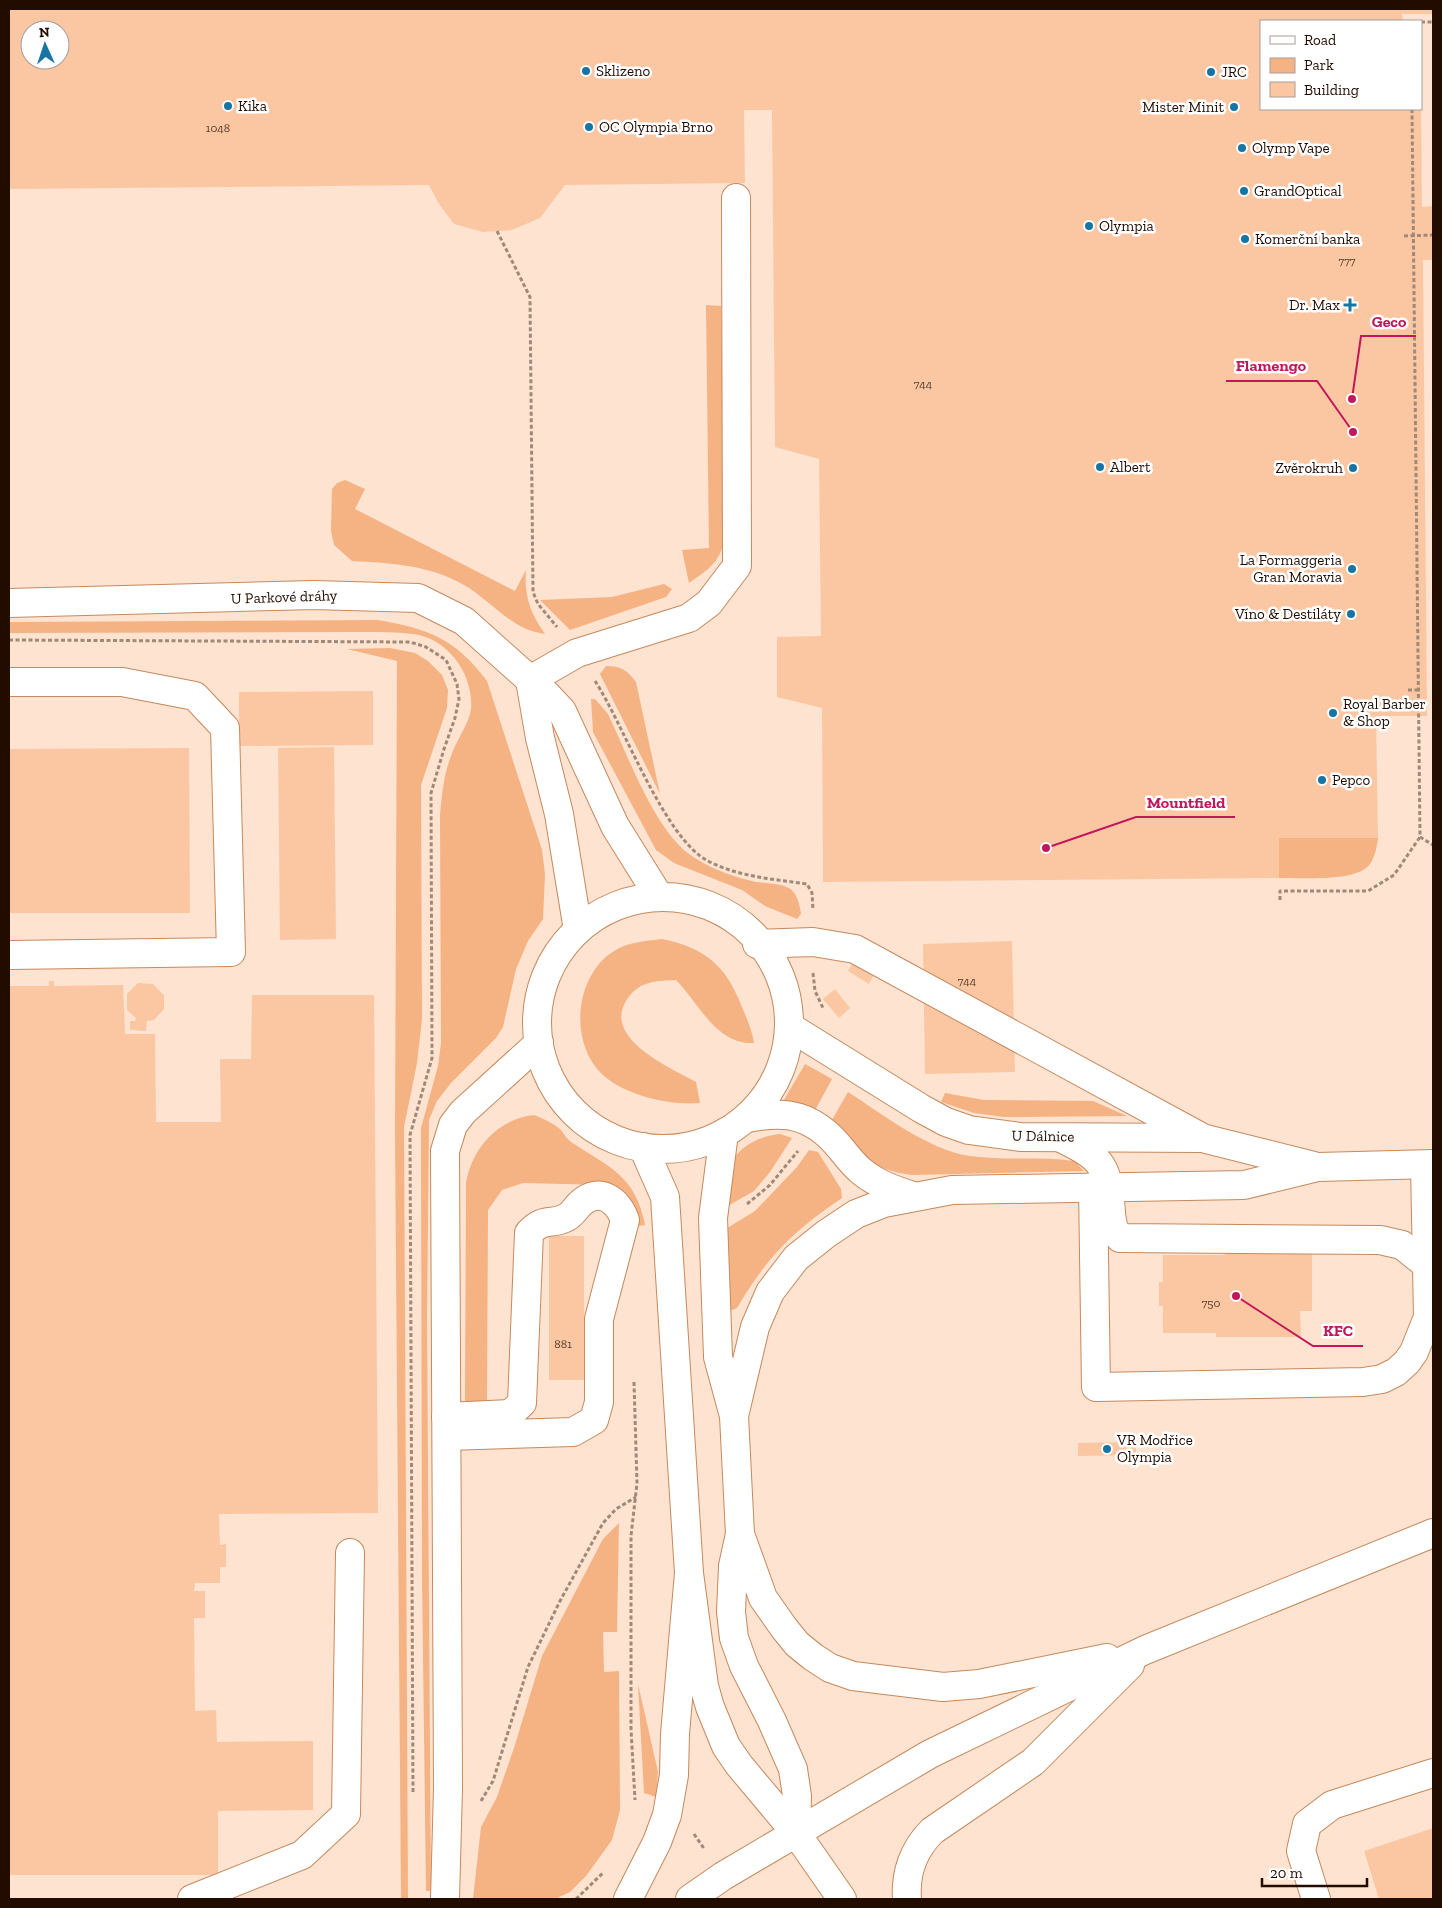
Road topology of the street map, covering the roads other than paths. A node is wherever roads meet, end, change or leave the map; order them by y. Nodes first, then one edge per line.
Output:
1 (736, 198) dead end
2 (9, 603) edge
3 (530, 680) junction
4 (9, 682) edge
5 (658, 895) junction
6 (578, 930) junction
7 (757, 944) junction
8 (9, 955) edge
9 (793, 1029) junction
10 (539, 1043) junction
11 (747, 1118) junction
12 (724, 1134) junction
13 (1056, 1136) junction
14 (1202, 1138) junction
15 (643, 1147) junction
16 (1429, 1165) edge
17 (1318, 1167) junction
18 (1102, 1187) junction
19 (913, 1196) junction
20 (1428, 1266) junction
21 (734, 1416) junction
22 (446, 1427) junction
23 (1433, 1533) edge
24 (740, 1534) junction
25 (350, 1552) dead end
26 (689, 1573) junction
27 (1145, 1650) junction
28 (1433, 1773) edge
29 (796, 1833) junction
30 (192, 1899) edge
31 (445, 1899) edge
32 (628, 1899) edge
33 (690, 1899) edge
34 (842, 1899) edge
35 (907, 1899) edge
36 (1316, 1899) edge

1 - 3 street
2 - 3 street, U Parkové dráhy
3 - 5 street, U Parkové dráhy
3 - 6 street
4 - 8 street
5 - 6 street
5 - 7 street
6 - 10 street
7 - 9 street
7 - 14 street
9 - 11 street
9 - 13 street, U Dálnice
10 - 15 street
10 - 22 street
11 - 12 street
11 - 19 street, U Dálnice
12 - 15 street
12 - 21 street
13 - 14 street, U Dálnice
13 - 18 street
14 - 17 street, U Dálnice
15 - 26 street
16 - 17 street, U Dálnice
16 - 20 street
17 - 18 street, U Dálnice
18 - 19 street, U Dálnice
18 - 20 street
18 - 20 street
19 - 21 street, U Dálnice
21 - 24 street
22 - 22 street
22 - 31 street
23 - 27 street
24 - 27 street
24 - 29 street
25 - 30 street
26 - 29 street
26 - 32 street
27 - 29 street
27 - 35 street
28 - 36 street
29 - 33 street
29 - 34 street

